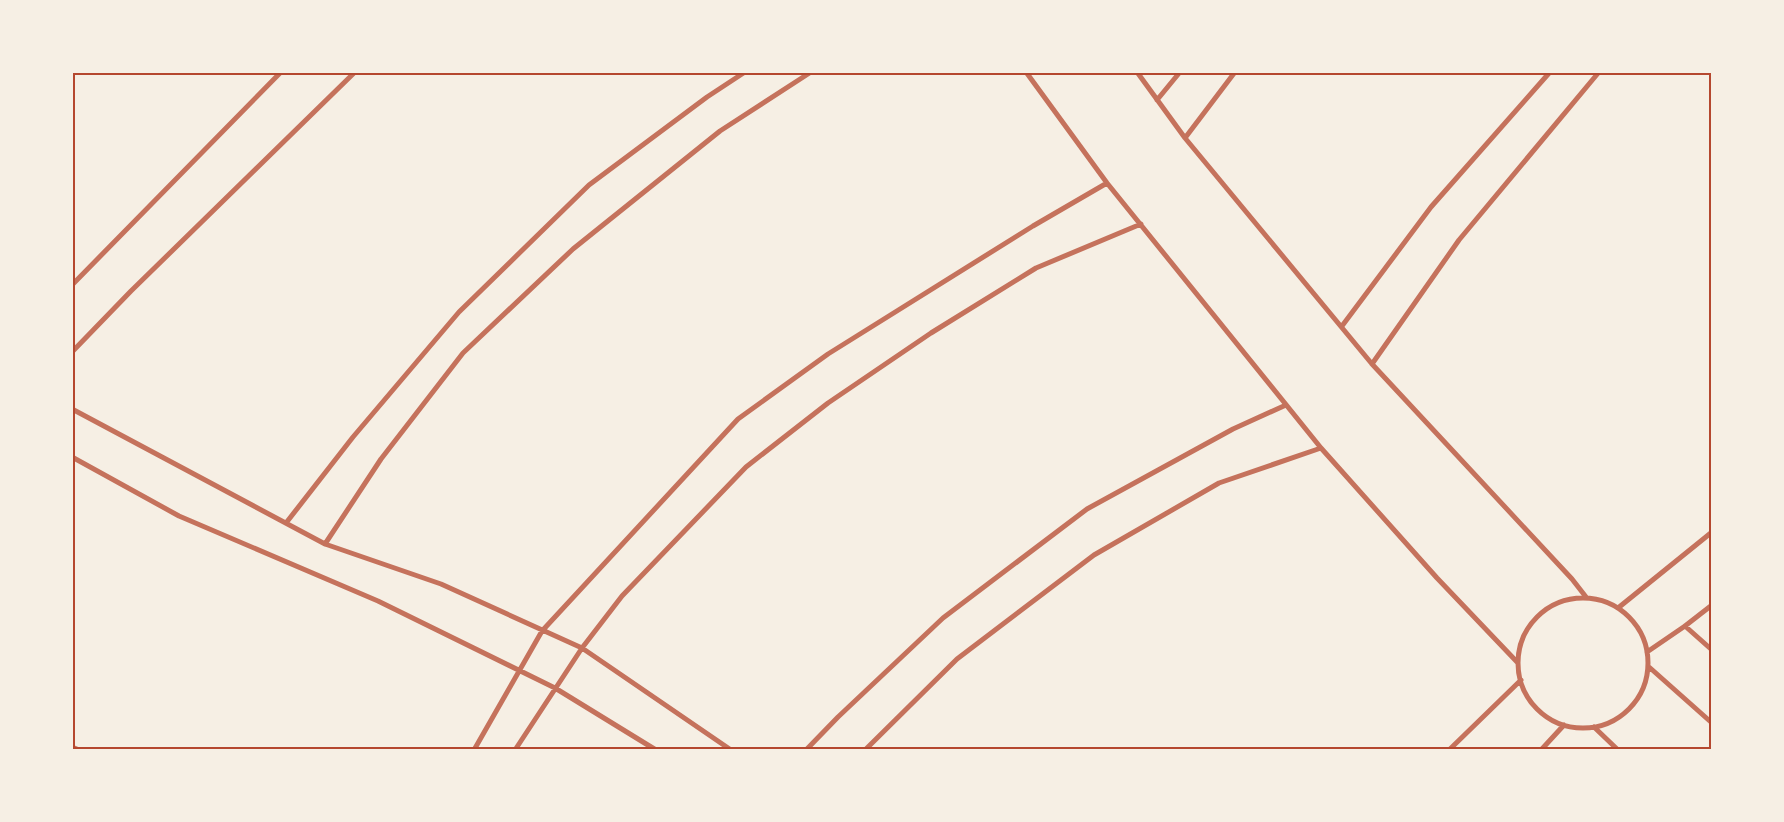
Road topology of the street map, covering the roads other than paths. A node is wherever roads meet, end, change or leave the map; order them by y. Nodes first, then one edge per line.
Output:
1 (280, 72) edge
2 (355, 72) edge
3 (745, 72) edge
4 (811, 72) edge
5 (1026, 72) edge
6 (1137, 72) edge
7 (1180, 72) edge
8 (1235, 72) edge
9 (1550, 72) edge
10 (1600, 72) edge
11 (1157, 100) junction
12 (1185, 138) junction
13 (1107, 183) junction
14 (1141, 224) junction
15 (72, 285) edge
16 (1342, 326) junction
17 (72, 352) edge
18 (1372, 364) junction
19 (1286, 405) junction
20 (72, 409) edge
21 (1321, 448) junction
22 (72, 457) edge
23 (286, 523) junction
24 (1712, 532) edge
25 (325, 544) junction
26 (1586, 597) junction
27 (1712, 605) edge
28 (1618, 608) junction
29 (1685, 626) junction
30 (542, 631) junction
31 (582, 648) junction
32 (1712, 650) edge
33 (1647, 652) junction
34 (1518, 663) junction
35 (1649, 667) junction
36 (519, 671) junction
37 (1521, 680) junction
38 (555, 688) junction
39 (1712, 724) edge
40 (1564, 725) junction
41 (1594, 727) junction
42 (72, 747) edge
43 (79, 750) edge
44 (474, 750) edge
45 (515, 750) edge
46 (656, 750) edge
47 (731, 750) edge
48 (806, 750) edge
49 (865, 750) edge
50 (1448, 750) edge
51 (1541, 750) edge
52 (1618, 750) edge

1 - 15 street
2 - 17 street
3 - 23 street
4 - 25 street
5 - 13 street
6 - 11 street
7 - 11 street
8 - 12 street
9 - 16 street
10 - 18 street
11 - 12 street
12 - 16 street
13 - 14 street
13 - 30 street
14 - 19 street
14 - 31 street
16 - 18 street
18 - 26 street
19 - 21 street
19 - 48 street
20 - 23 street
21 - 34 street
21 - 49 street
22 - 36 street
23 - 25 street
24 - 28 street
25 - 30 street
26 - 28 street
26 - 34 street
27 - 29 street
28 - 33 street
29 - 32 street
29 - 33 street
30 - 31 street
30 - 36 street
31 - 38 street
31 - 47 street
33 - 35 street
34 - 37 street
35 - 39 street
35 - 41 street
36 - 38 street
36 - 44 street
37 - 40 street
37 - 50 street
38 - 45 street
38 - 46 street
40 - 41 street
40 - 51 street
41 - 52 street
42 - 43 street

